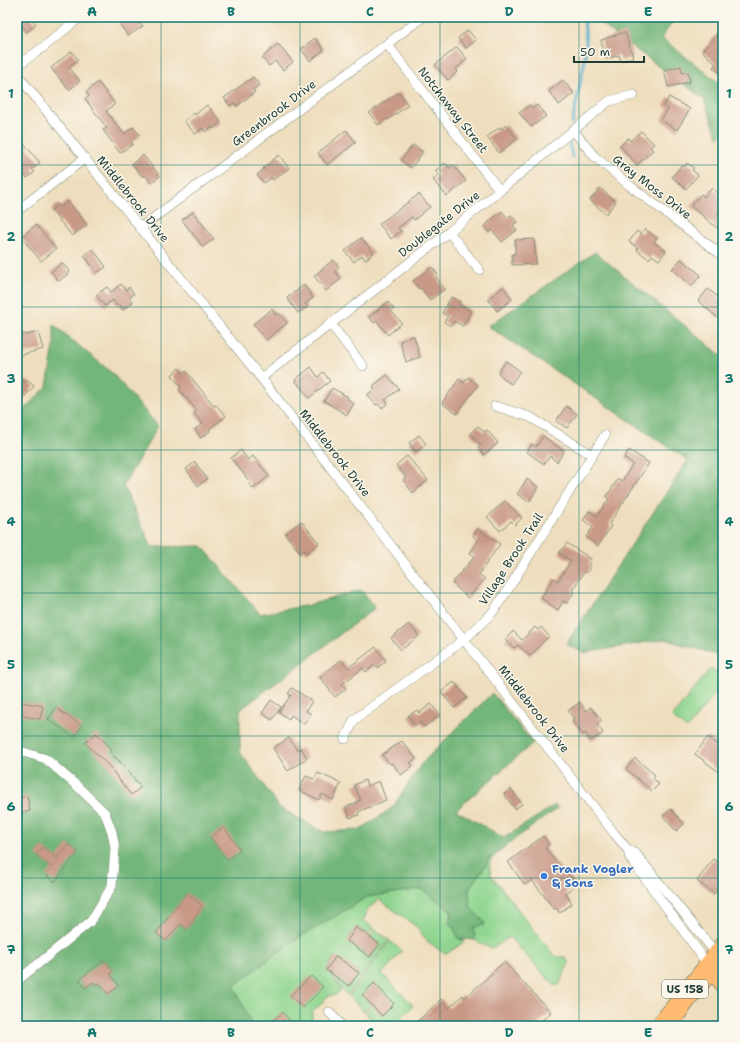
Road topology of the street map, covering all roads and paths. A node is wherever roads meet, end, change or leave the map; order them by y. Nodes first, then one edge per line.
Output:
1 (80, 17) edge
2 (423, 17) edge
3 (387, 44) junction
4 (17, 66) edge
5 (17, 74) edge
6 (634, 95) dead end
7 (573, 130) junction
8 (84, 158) junction
9 (500, 191) junction
10 (17, 211) edge
11 (140, 228) junction
12 (449, 232) junction
13 (723, 256) edge
14 (479, 270) dead end
15 (330, 323) junction
16 (363, 366) dead end
17 (262, 378) junction
18 (494, 406) dead end
19 (605, 435) dead end
20 (592, 455) junction
21 (465, 639) junction
22 (345, 739) dead end
23 (17, 750) edge
24 (628, 850) junction
25 (723, 942) edge
26 (721, 960) edge
27 (709, 969) junction
28 (17, 981) edge
29 (723, 987) edge
30 (328, 1012) dead end
31 (342, 1026) edge
32 (656, 1026) edge
33 (671, 1026) edge

1 - 4 street
2 - 3 street, Greenbrook Drive
3 - 9 street, Notchaway Street
3 - 11 street, Greenbrook Drive
5 - 8 street, Middlebrook Drive
6 - 7 street, Doublegate Drive
7 - 9 street, Doublegate Drive
7 - 13 street, Gray Moss Drive
8 - 10 street
8 - 11 street, Middlebrook Drive
9 - 12 street, Doublegate Drive
11 - 17 street, Middlebrook Drive
12 - 14 street
12 - 15 street, Doublegate Drive
15 - 16 street
15 - 17 street, Doublegate Drive
17 - 21 street, Middlebrook Drive
18 - 20 street
19 - 20 street, Village Brook Trail
20 - 21 street, Village Brook Trail
21 - 22 street, Village Brook Trail
21 - 24 street, Middlebrook Drive
23 - 28 street
24 - 26 street, Middlebrook Drive
24 - 27 street, Middlebrook Drive
25 - 26 main road, US 158
26 - 27 main road, US 158
27 - 29 main road
27 - 32 main road, US 158
27 - 33 main road, US 158
30 - 31 street

